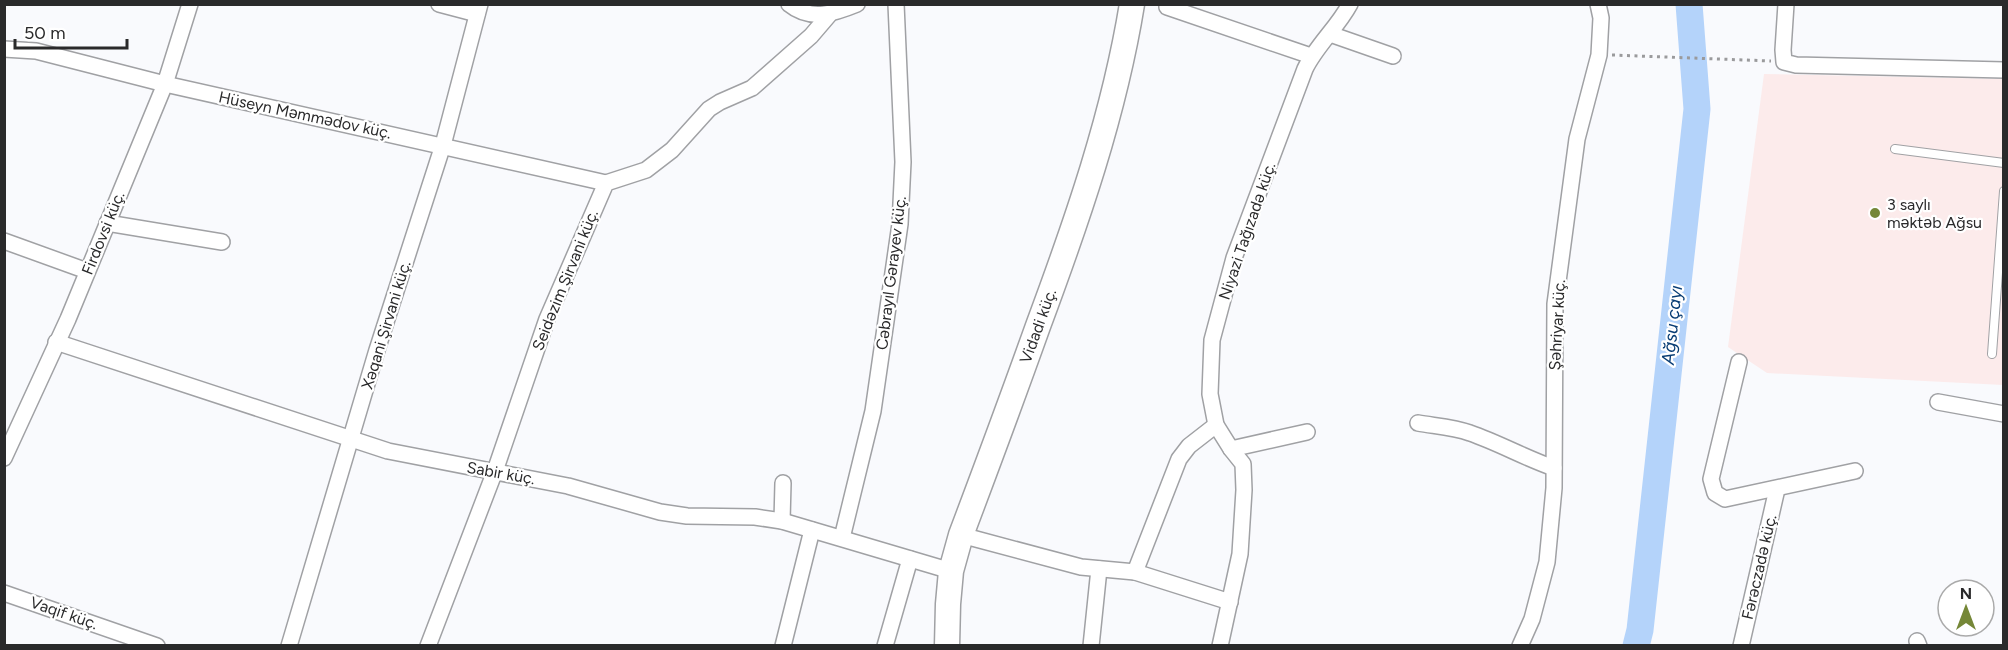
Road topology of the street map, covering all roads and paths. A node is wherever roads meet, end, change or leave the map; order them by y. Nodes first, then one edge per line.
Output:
1 (190, 4) edge
2 (439, 4) edge
3 (789, 4) edge
4 (858, 4) edge
5 (896, 4) edge
6 (1132, 4) edge
7 (1350, 4) edge
8 (1598, 4) edge
9 (1786, 4) edge
10 (1167, 7) dead end
11 (478, 9) edge
12 (829, 15) junction
13 (1330, 34) junction
14 (4, 49) edge
15 (1599, 55) junction
16 (1311, 56) junction
17 (1393, 56) dead end
18 (1759, 61) dead end
19 (2004, 70) edge
20 (165, 84) junction
21 (443, 146) junction
22 (1895, 149) dead end
23 (2004, 163) edge
24 (606, 183) junction
25 (2004, 191) edge
26 (107, 223) junction
27 (4, 241) edge
28 (222, 242) dead end
29 (87, 271) junction
30 (56, 342) junction
31 (1992, 354) dead end
32 (1738, 362) dead end
33 (1938, 402) dead end
34 (2004, 414) edge
35 (1418, 423) dead end
36 (1216, 425) junction
37 (1307, 432) dead end
38 (351, 440) junction
39 (1231, 449) junction
40 (4, 458) edge
41 (1554, 468) junction
42 (495, 471) junction
43 (1855, 471) dead end
44 (783, 483) dead end
45 (1777, 489) junction
46 (782, 521) junction
47 (812, 530) junction
48 (961, 535) junction
49 (842, 538) junction
50 (910, 559) junction
51 (1100, 569) junction
52 (951, 572) junction
53 (1135, 572) junction
54 (4, 592) edge
55 (1230, 602) junction
56 (157, 645) edge
57 (289, 645) edge
58 (428, 645) edge
59 (783, 645) edge
60 (885, 645) edge
61 (947, 645) edge
62 (1092, 645) edge
63 (1220, 645) edge
64 (1520, 645) edge
65 (1741, 645) edge

1 - 20 street, Firdovsi küç.
2 - 11 street
3 - 12 street
4 - 12 street
5 - 49 street, Cəbrayıl Gərayev küç.
6 - 48 main road, Vidadi küç.
7 - 13 street, Niyazi Tağızadə küç.
8 - 15 street, Şəhriyar küç.
9 - 19 street
10 - 16 street
11 - 21 street, Xəqani Şirvani küç.
12 - 24 street
13 - 16 street, Niyazi Tağızadə küç.
13 - 17 street
14 - 20 street, Hüseyn Məmmədov küç.
15 - 18 path
15 - 41 street, Şəhriyar küç.
16 - 36 street, Niyazi Tağızadə küç.
20 - 21 street, Hüseyn Məmmədov küç.
20 - 26 street, Firdovsi küç.
21 - 24 street, Hüseyn Məmmədov küç.
21 - 38 street, Xəqani Şirvani küç.
22 - 23 lane
24 - 42 street, Seidəzim Şirvani küç.
25 - 31 lane
26 - 28 street
26 - 29 street, Firdovsi küç.
27 - 29 street
29 - 30 street, Firdovsi küç.
30 - 38 street, Sabir küç.
30 - 40 street, Firdovsi küç.
32 - 45 street
33 - 34 street
35 - 41 street
36 - 39 street, Niyazi Tağızadə küç.
36 - 53 street
37 - 39 street
38 - 42 street, Sabir küç.
38 - 57 street, Xəqani Şirvani küç.
39 - 55 street, Niyazi Tağızadə küç.
41 - 64 street, Şəhriyar küç.
42 - 46 street, Sabir küç.
42 - 58 street, Seidəzim Şirvani küç.
43 - 45 street
44 - 46 street
45 - 65 street, Fərəczadə küç.
46 - 47 street, Sabir küç.
47 - 49 street, Sabir küç.
47 - 59 street
48 - 51 street
48 - 52 main road, Vidadi küç.
49 - 50 street, Sabir küç.
50 - 52 street, Sabir küç.
50 - 60 street
51 - 53 street
51 - 62 street
52 - 61 main road, Vidadi küç.
53 - 55 street
54 - 56 street, Vaqif küç.
55 - 63 street, Niyazi Tağızadə küç.

